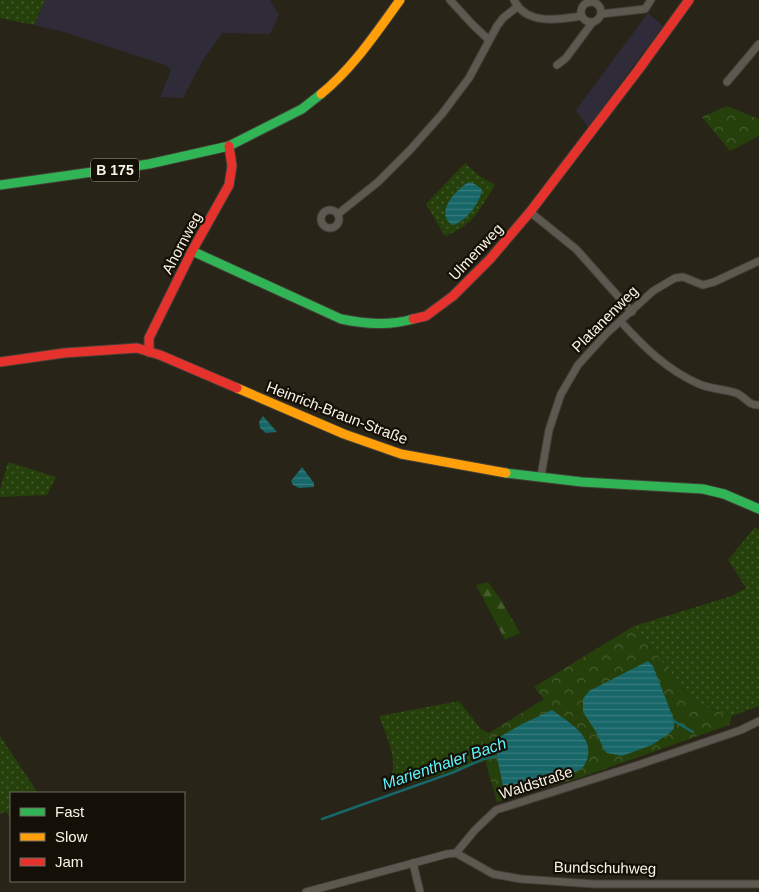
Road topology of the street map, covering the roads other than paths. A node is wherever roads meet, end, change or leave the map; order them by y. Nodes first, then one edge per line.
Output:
1 (400, 0) edge
2 (450, 0) edge
3 (651, 0) edge
4 (689, 0) edge
5 (589, 1) edge
6 (516, 4) edge
7 (601, 14) junction
8 (581, 16) junction
9 (592, 23) junction
10 (489, 40) junction
11 (759, 44) edge
12 (557, 65) dead end
13 (727, 82) dead end
14 (229, 146) junction
15 (0, 186) edge
16 (530, 212) junction
17 (338, 214) dead end
18 (192, 251) junction
19 (759, 261) edge
20 (632, 312) junction
21 (620, 322) junction
22 (149, 352) junction
23 (0, 362) edge
24 (759, 405) edge
25 (541, 476) junction
26 (759, 508) edge
27 (759, 721) edge
28 (456, 853) junction
29 (413, 863) junction
30 (759, 884) edge
31 (322, 890) edge
32 (306, 892) edge
33 (420, 892) edge

1 - 14 street, B 175
2 - 10 street
3 - 7 street
4 - 16 street, Ulmenweg
5 - 7 street
5 - 8 street
6 - 8 street
6 - 10 street
7 - 9 street
8 - 9 street
9 - 12 street
10 - 17 street
11 - 13 street
14 - 15 street, B 175
14 - 18 street, Ahornweg
16 - 18 street, Ulmenweg
16 - 20 street
18 - 22 street, Ahornweg
19 - 20 street, Platanenweg
20 - 21 street, Platanenweg
21 - 24 street
21 - 25 street, Platanenweg
22 - 23 street, Heinrich-Braun-Straße
22 - 25 street, Heinrich-Braun-Straße
25 - 26 street, Heinrich-Braun-Straße
27 - 28 street, Waldstraße
28 - 29 street
28 - 30 street, Bundschuhweg
29 - 31 street
29 - 33 street
31 - 32 street

